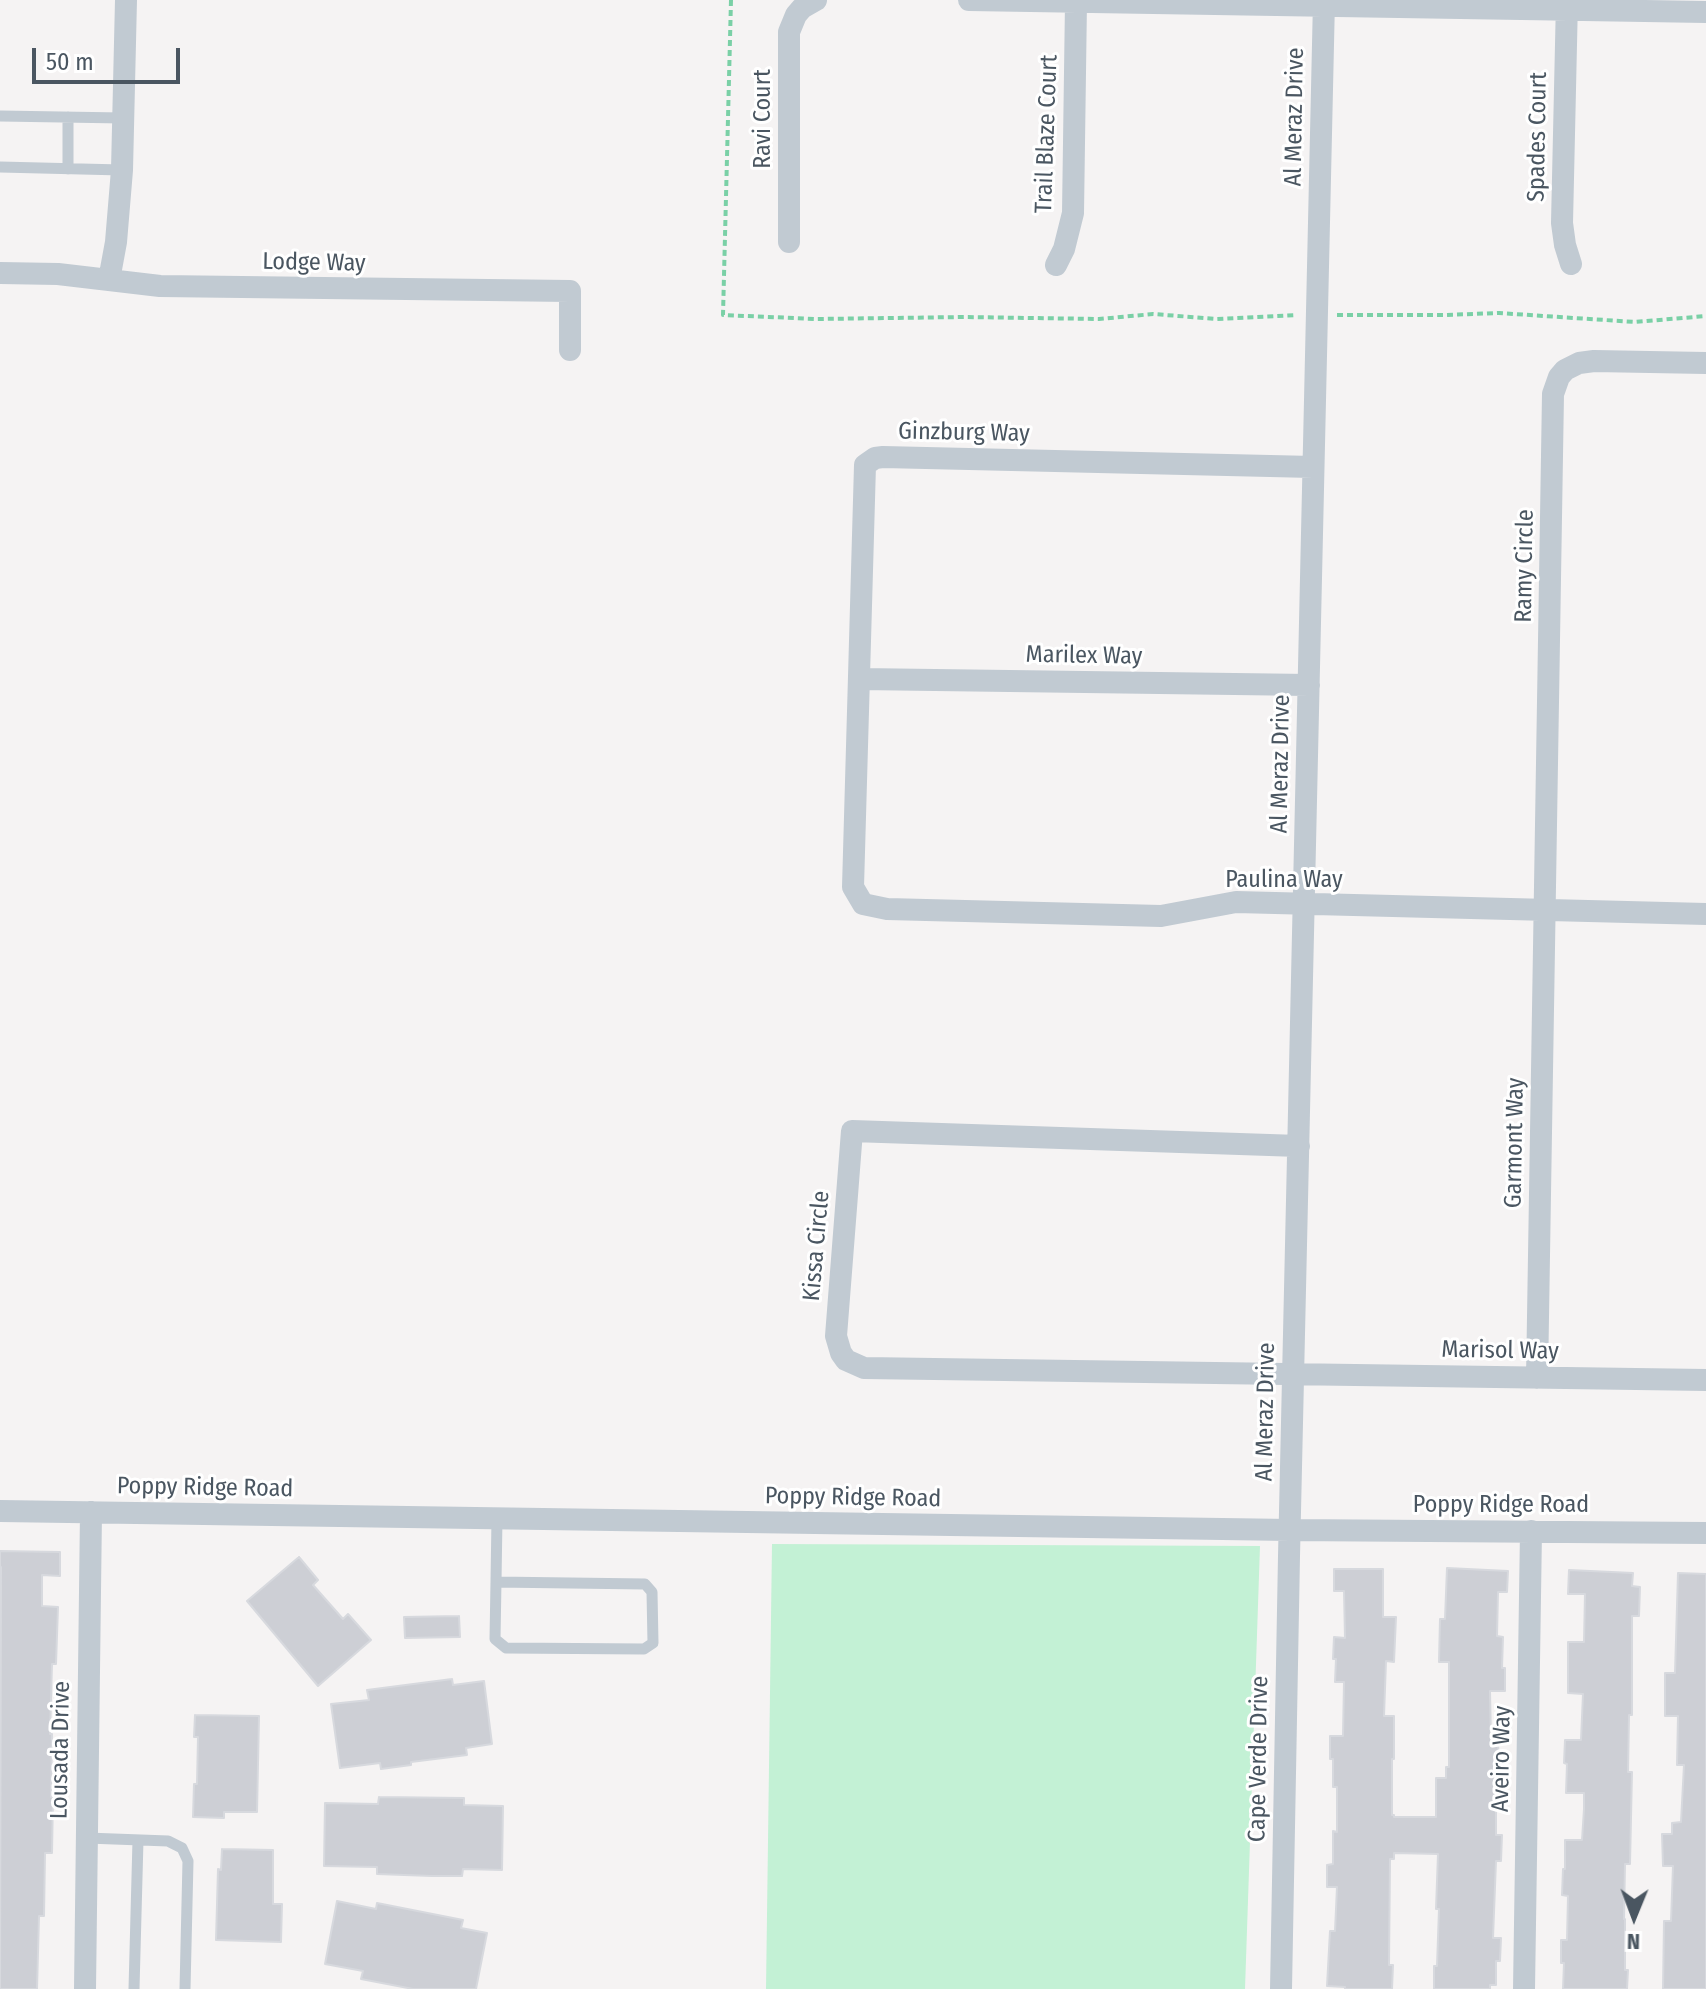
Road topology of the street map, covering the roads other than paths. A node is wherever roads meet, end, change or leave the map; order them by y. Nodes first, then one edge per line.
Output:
1 (126, 0) edge
2 (969, 0) edge
3 (813, 2) edge
4 (1076, 2) edge
5 (1324, 3) edge
6 (1567, 5) edge
7 (1706, 12) edge
8 (0, 116) edge
9 (68, 117) junction
10 (123, 118) junction
11 (0, 167) edge
12 (68, 169) junction
13 (122, 170) junction
14 (789, 242) dead end
15 (1571, 264) dead end
16 (1056, 265) dead end
17 (0, 273) edge
18 (109, 280) junction
19 (570, 350) dead end
20 (1706, 363) edge
21 (1313, 467) junction
22 (860, 679) junction
23 (1309, 685) junction
24 (863, 904) joint
25 (1303, 904) junction
26 (1545, 910) junction
27 (1706, 914) edge
28 (1299, 1146) junction
29 (1293, 1374) junction
30 (1537, 1378) junction
31 (1706, 1380) edge
32 (0, 1511) edge
33 (91, 1512) junction
34 (497, 1518) junction
35 (1290, 1530) junction
36 (1531, 1531) junction
37 (1706, 1533) edge
38 (496, 1582) junction
39 (87, 1838) junction
40 (138, 1840) junction
41 (85, 1989) edge
42 (134, 1989) edge
43 (185, 1989) edge
44 (1281, 1989) edge
45 (1524, 1989) edge

1 - 10 street
2 - 4 street
3 - 14 street, Ravi Court
4 - 5 street
4 - 16 street, Trail Blaze Court
5 - 6 street
5 - 21 street, Al Meraz Drive
6 - 7 street
6 - 15 street, Spades Court
8 - 9 lane
9 - 10 lane
9 - 12 lane
10 - 13 street
11 - 12 lane
12 - 13 lane
13 - 18 street
17 - 18 street, Lodge Way
18 - 19 street, Lodge Way
20 - 26 street, Ramy Circle
21 - 22 street, Ginzburg Way
21 - 23 street, Al Meraz Drive
22 - 23 street, Marilex Way
22 - 24 street, Ginzburg Way
23 - 25 street, Al Meraz Drive
24 - 25 street, Paulina Way
25 - 26 street, Paulina Way
25 - 28 street, Al Meraz Drive
26 - 27 street, Paulina Way
26 - 30 street, Garmont Way
28 - 29 street, Al Meraz Drive
28 - 29 street, Kissa Circle
29 - 30 street, Marisol Way
29 - 35 street, Al Meraz Drive
30 - 31 street, Marisol Way
32 - 33 street, Poppy Ridge Road
33 - 34 street, Poppy Ridge Road
33 - 39 street, Lousada Drive
34 - 35 street, Poppy Ridge Road
34 - 38 lane
35 - 36 street, Poppy Ridge Road
35 - 44 street, Cape Verde Drive
36 - 37 street, Poppy Ridge Road
36 - 45 street, Aveiro Way
38 - 38 lane
39 - 40 lane
39 - 41 street, Lousada Drive
40 - 42 lane
40 - 43 lane

